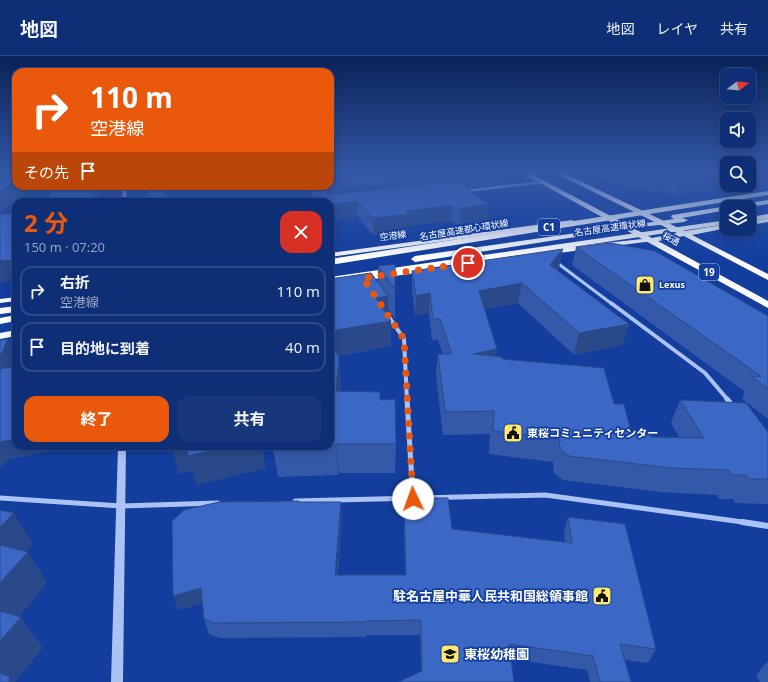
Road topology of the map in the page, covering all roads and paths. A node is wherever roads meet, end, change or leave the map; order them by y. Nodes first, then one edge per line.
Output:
1 (577, 200) edge
2 (615, 200) edge
3 (724, 200) edge
4 (728, 200) edge
5 (768, 202) edge
6 (756, 204) edge
7 (720, 209) edge
8 (768, 209) edge
9 (756, 211) edge
10 (640, 212) junction
11 (720, 215) edge
12 (768, 216) edge
13 (608, 217) junction
14 (756, 218) edge
15 (768, 220) edge
16 (756, 222) edge
17 (720, 223) edge
18 (633, 226) junction
19 (720, 227) edge
20 (686, 234) junction
21 (651, 240) junction
22 (544, 252) junction
23 (334, 254) edge
24 (334, 261) edge
25 (334, 271) edge
26 (768, 277) edge
27 (334, 279) edge
28 (334, 284) edge
29 (12, 300) edge
30 (0, 301) edge
31 (768, 304) edge
32 (12, 309) edge
33 (384, 309) edge
34 (0, 311) edge
35 (12, 319) edge
36 (0, 321) edge
37 (12, 326) edge
38 (0, 328) edge
39 (12, 334) edge
40 (0, 336) edge
41 (738, 412) edge
42 (122, 450) edge
43 (0, 498) edge
44 (413, 499) junction
45 (287, 502) edge
46 (224, 503) edge
47 (121, 506) junction
48 (768, 526) edge
49 (117, 682) edge

1 - 13 highway, 桜通 / 19
2 - 10 highway, 桜通 / 19
3 - 10 highway, 空港線
4 - 24 highway, 名古屋高速都心環状線 / C1
5 - 6 highway
7 - 18 highway
8 - 9 highway
10 - 13 highway, 空港線
10 - 20 highway, 桜通 / 19
11 - 18 highway
12 - 14 highway
13 - 21 highway, 桜通 / 19
13 - 23 main road, 空港線
15 - 16 highway
17 - 27 highway, 名古屋高速環状線 / C1
18 - 25 highway
19 - 20 highway
20 - 21 highway
20 - 26 highway, 桜通 / 19
21 - 22 main road
21 - 31 highway, 桜通 / 19
22 - 28 main road
22 - 41 street
29 - 30 main road
32 - 34 highway
33 - 44 street
35 - 36 highway
37 - 38 highway
39 - 40 main road
42 - 47 street
43 - 47 street
44 - 45 street
44 - 48 street
46 - 47 street
47 - 49 street

